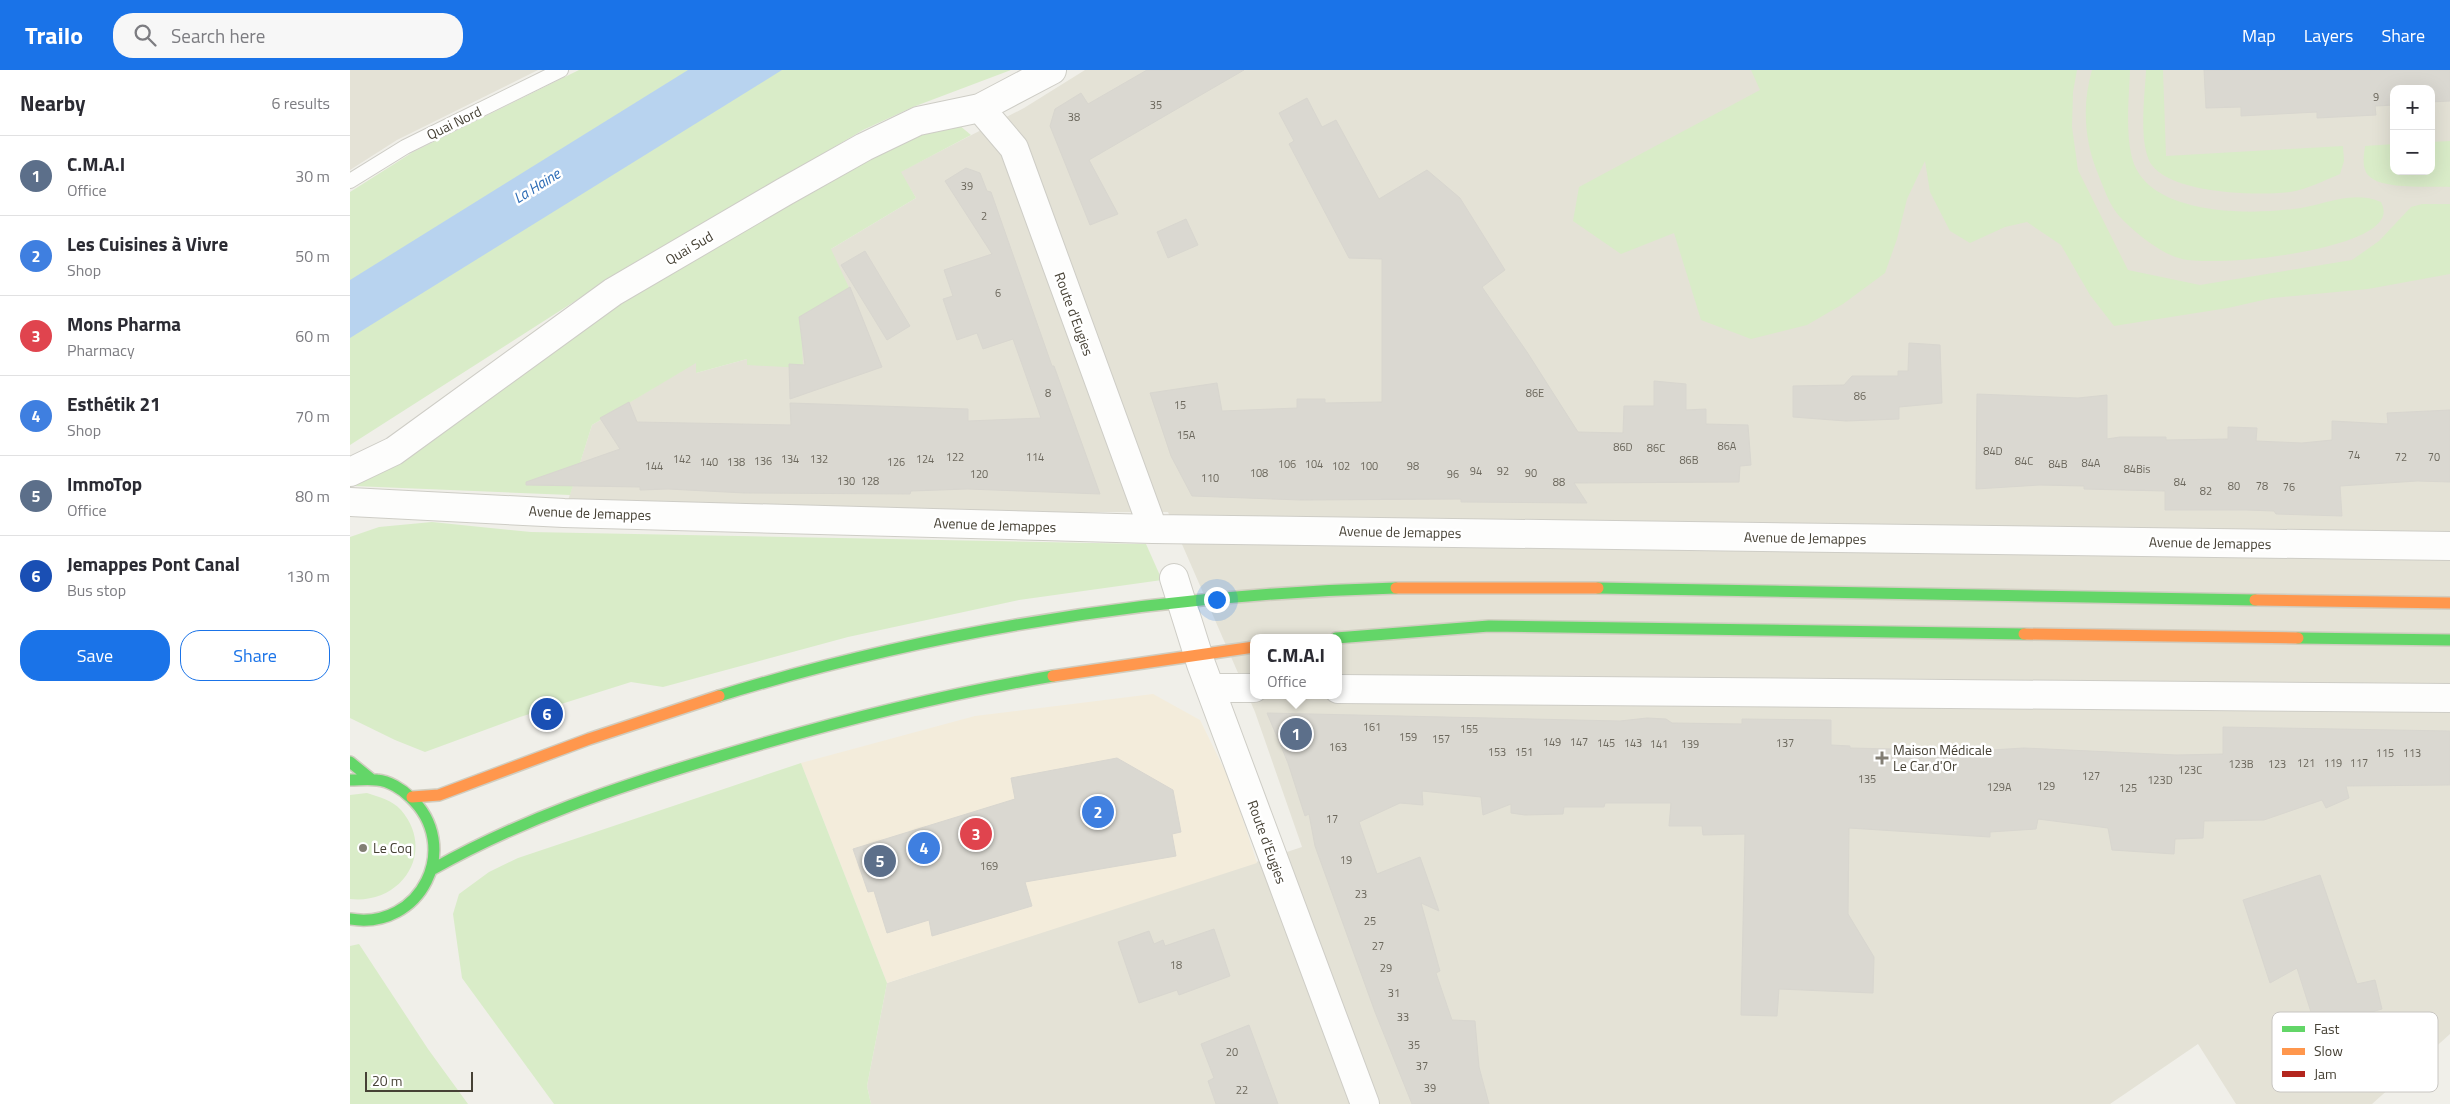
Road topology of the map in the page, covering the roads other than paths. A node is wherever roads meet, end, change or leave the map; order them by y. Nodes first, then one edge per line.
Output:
1 (561, 70) edge
2 (1052, 70) edge
3 (980, 108) junction
4 (350, 181) edge
5 (350, 472) edge
6 (350, 502) edge
7 (1153, 529) junction
8 (2450, 546) edge
9 (1178, 589) junction
10 (2450, 603) edge
11 (1342, 638) edge
12 (2450, 640) edge
13 (1250, 647) edge
14 (1198, 653) junction
15 (1210, 688) junction
16 (1250, 688) edge
17 (1342, 689) edge
18 (2450, 698) edge
19 (350, 762) edge
20 (371, 779) junction
21 (350, 780) edge
22 (412, 797) junction
23 (433, 869) junction
24 (350, 919) edge
25 (1366, 1104) edge

1 - 4 lane, Quai Nord
2 - 3 street, Quai Sud
3 - 5 street, Quai Sud
3 - 7 street, Route d'Eugies
6 - 7 street, Avenue de Jemappes
7 - 8 street, Avenue de Jemappes
9 - 10 main road
9 - 14 street, Route d'Eugies
9 - 22 main road
11 - 12 main road
13 - 14 main road
14 - 15 street, Route d'Eugies
14 - 23 main road
15 - 16 street
15 - 25 street, Route d'Eugies
17 - 18 street
19 - 20 main road
20 - 21 main road
20 - 22 main road
22 - 23 main road
23 - 24 main road

